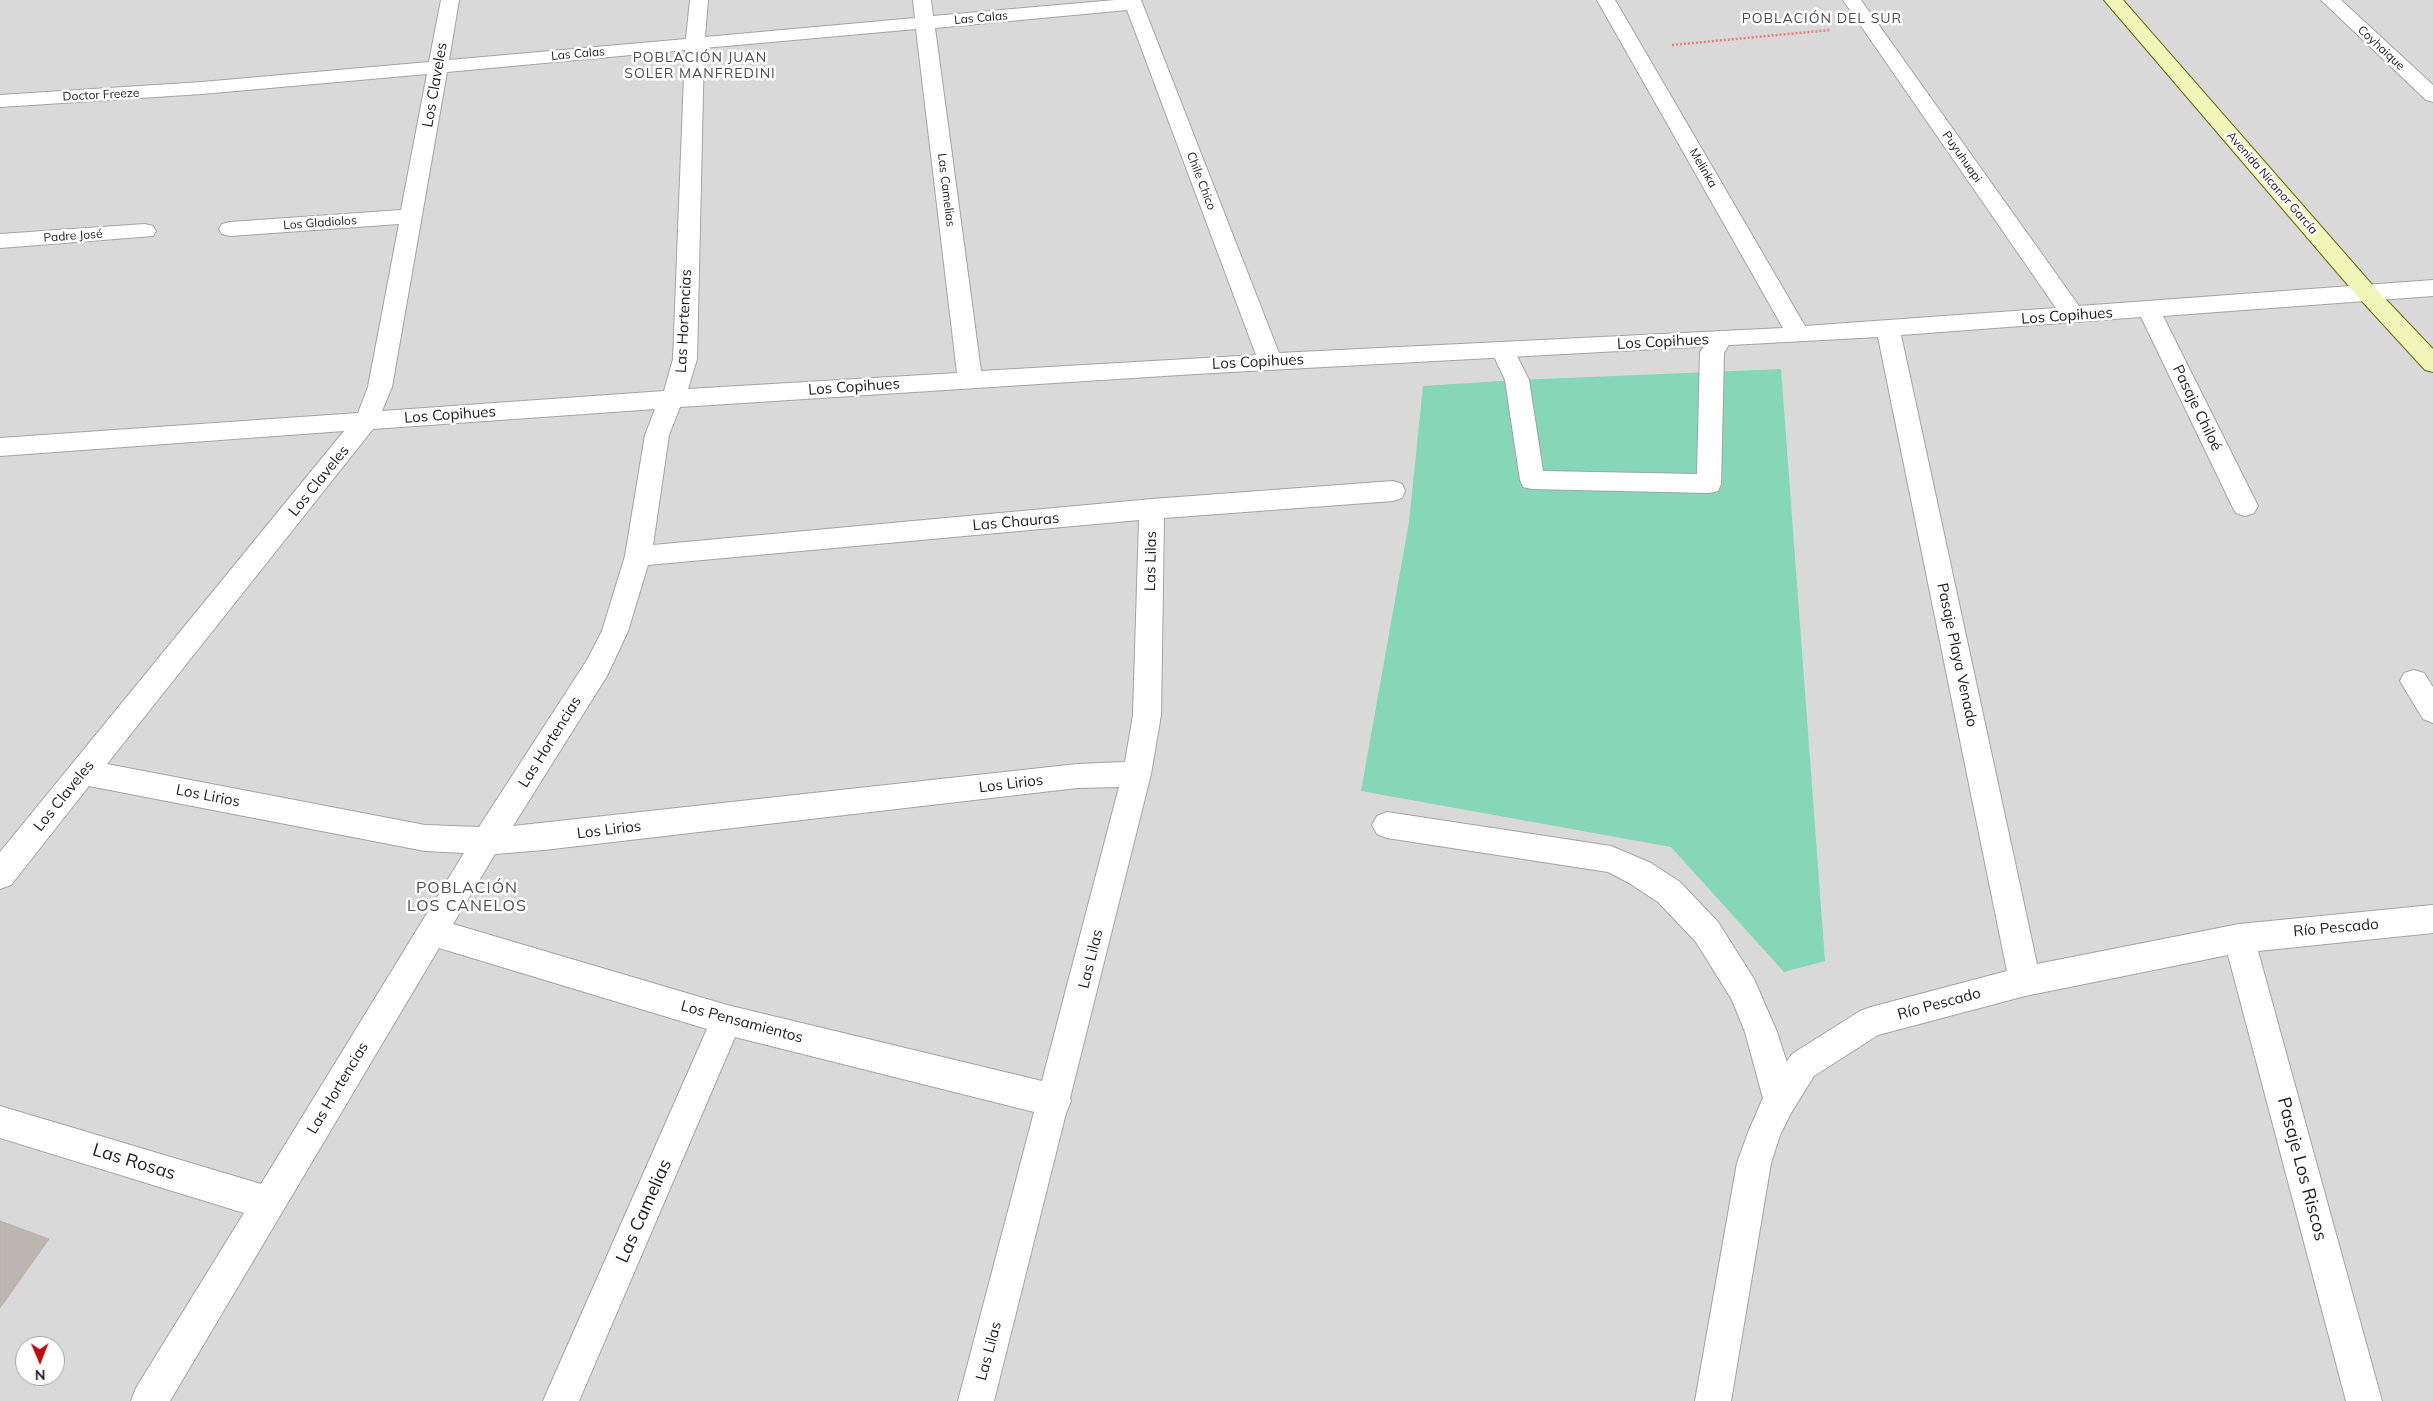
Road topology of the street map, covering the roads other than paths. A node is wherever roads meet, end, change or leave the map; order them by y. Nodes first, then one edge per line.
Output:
1 (450, 0) edge
2 (699, 0) edge
3 (922, 0) edge
4 (1606, 0) edge
5 (1852, 0) edge
6 (2113, 0) edge
7 (2330, 0) edge
8 (1132, 2) edge
9 (924, 23) junction
10 (695, 44) junction
11 (438, 67) junction
12 (202, 88) joint
13 (2433, 96) edge
14 (0, 101) edge
15 (411, 216) junction
16 (230, 229) dead end
17 (145, 231) dead end
18 (0, 241) edge
19 (2433, 288) edge
20 (2367, 293) junction
21 (2148, 309) junction
22 (2073, 315) junction
23 (1888, 329) junction
24 (1799, 335) junction
25 (1721, 339) junction
26 (1503, 350) junction
27 (1270, 362) junction
28 (2433, 364) edge
29 (970, 380) junction
30 (671, 399) junction
31 (366, 420) junction
32 (0, 447) edge
33 (1393, 491) dead end
34 (2245, 506) dead end
35 (1152, 509) junction
36 (638, 556) junction
37 (2414, 681) dead end
38 (2433, 711) edge
39 (84, 772) junction
40 (1137, 774) junction
41 (1387, 825) dead end
42 (487, 841) junction
43 (0, 874) edge
44 (2433, 919) edge
45 (432, 932) junction
46 (2240, 938) junction
47 (2025, 981) junction
48 (727, 1020) junction
49 (1055, 1101) junction
50 (1779, 1101) junction
51 (0, 1122) edge
52 (268, 1203) junction
53 (149, 1401) edge
54 (561, 1401) edge
55 (976, 1401) edge
56 (1713, 1401) edge
57 (2364, 1401) edge

1 - 11 street, Los Claveles
2 - 10 street, Las Hortencias
3 - 9 street, Las Camelias
4 - 24 street, Melinka
5 - 22 street, Puyuhuapi
6 - 20 street, Avenida Nicanor García
7 - 13 street, Coyhaique
8 - 9 street, Las Calas
8 - 27 street, Chile Chico
9 - 10 street, Las Calas
9 - 29 street, Las Camelias
10 - 11 street, Las Calas
10 - 30 street, Las Hortencias
11 - 12 street, Las Calas
11 - 15 street, Los Claveles
12 - 14 street, Doctor Freeze
15 - 16 street, Los Gladiolos
15 - 31 street, Los Claveles
17 - 18 street, Padre José
19 - 20 street, Los Copihues
20 - 21 street, Los Copihues
20 - 28 street, Avenida Nicanor García
21 - 22 street, Los Copihues
21 - 34 street, Pasaje Chiloé
22 - 23 street, Los Copihues
23 - 24 street, Los Copihues
23 - 47 street, Pasaje Playa Venado
24 - 25 street, Los Copihues
25 - 26 street, Los Copihues
25 - 26 street
26 - 27 street, Los Copihues
27 - 29 street, Los Copihues
29 - 30 street, Los Copihues
30 - 31 street, Los Copihues
30 - 36 street, Las Hortencias
31 - 32 street, Los Copihues
31 - 39 street, Los Claveles
33 - 35 street, Las Chauras
35 - 36 street, Las Chauras
35 - 40 street, Las Lilas
36 - 42 street, Las Hortencias
37 - 38 street
39 - 42 street, Los Lirios
39 - 43 street, Los Claveles
40 - 42 street, Los Lirios
40 - 49 street, Las Lilas
41 - 50 street
42 - 45 street, Las Hortencias
44 - 46 street, Río Pescado
45 - 48 street, Los Pensamientos
45 - 52 street, Las Hortencias
46 - 47 street, Río Pescado
46 - 57 street, Pasaje Los Riscos
47 - 50 street, Río Pescado
48 - 49 street, Los Pensamientos
48 - 54 street, Las Camelias
49 - 55 street, Las Lilas
50 - 56 street, Río Pescado
51 - 52 street, Las Rosas
52 - 53 street, Las Hortencias

